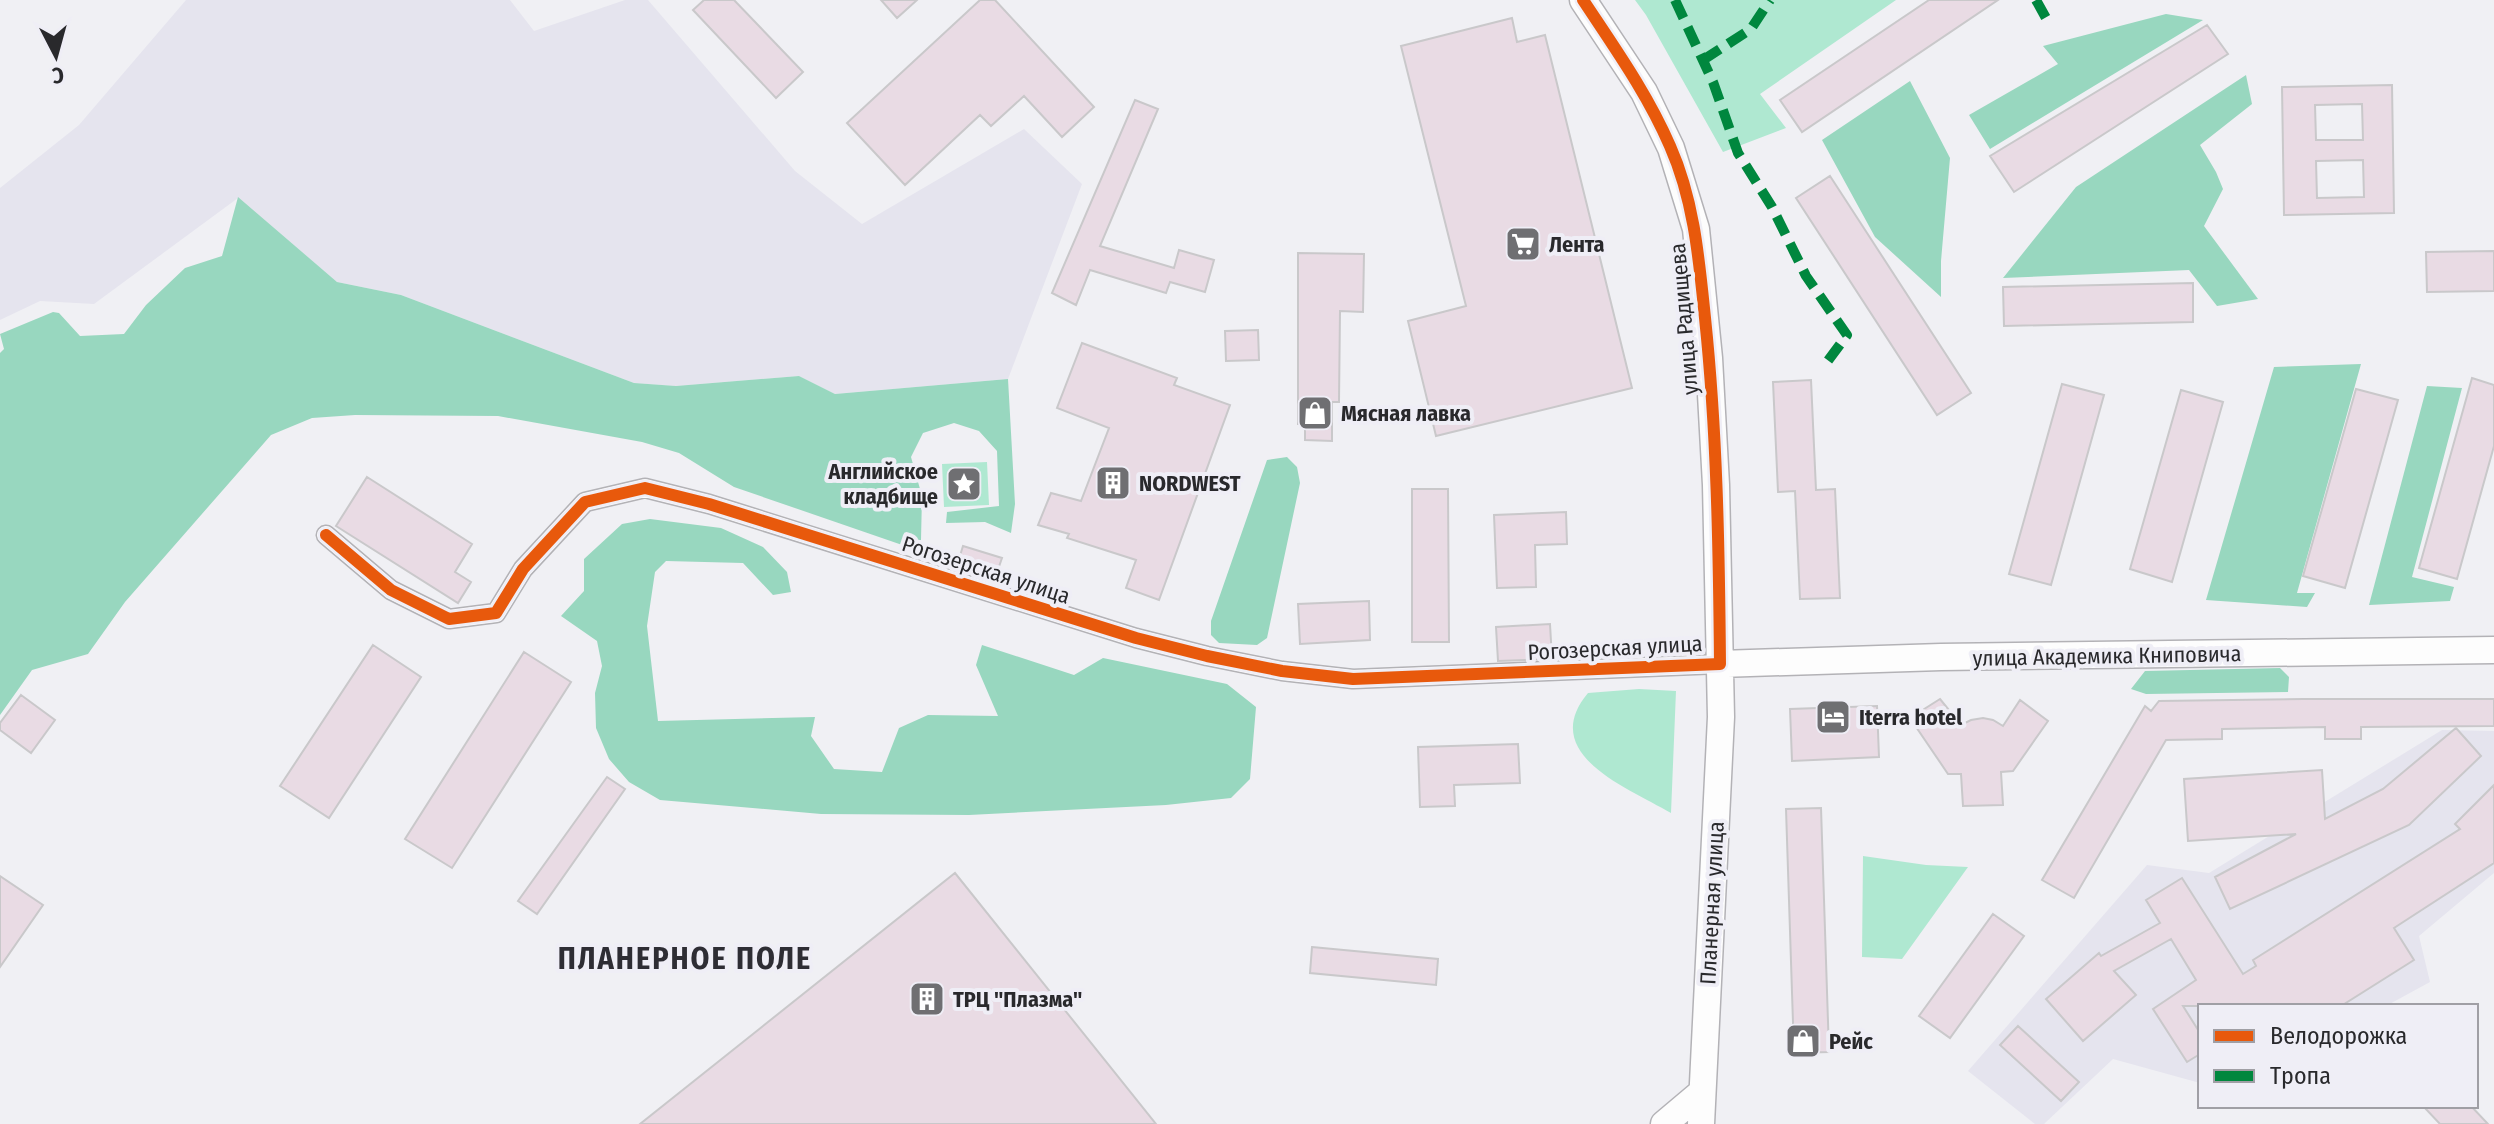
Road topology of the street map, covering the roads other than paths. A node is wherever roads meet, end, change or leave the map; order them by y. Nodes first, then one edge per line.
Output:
1 (1583, 0) edge
2 (326, 535) dead end
3 (2494, 650) edge
4 (1720, 664) junction
5 (1702, 1092) junction
6 (1664, 1124) edge
7 (1701, 1124) edge

1 - 4 main road, улица Радищева
2 - 4 street, Рогозерская улица
3 - 4 main road, улица Академика Книповича
4 - 5 main road, Планерная улица
5 - 6 main road
5 - 7 main road, Планерная улица

